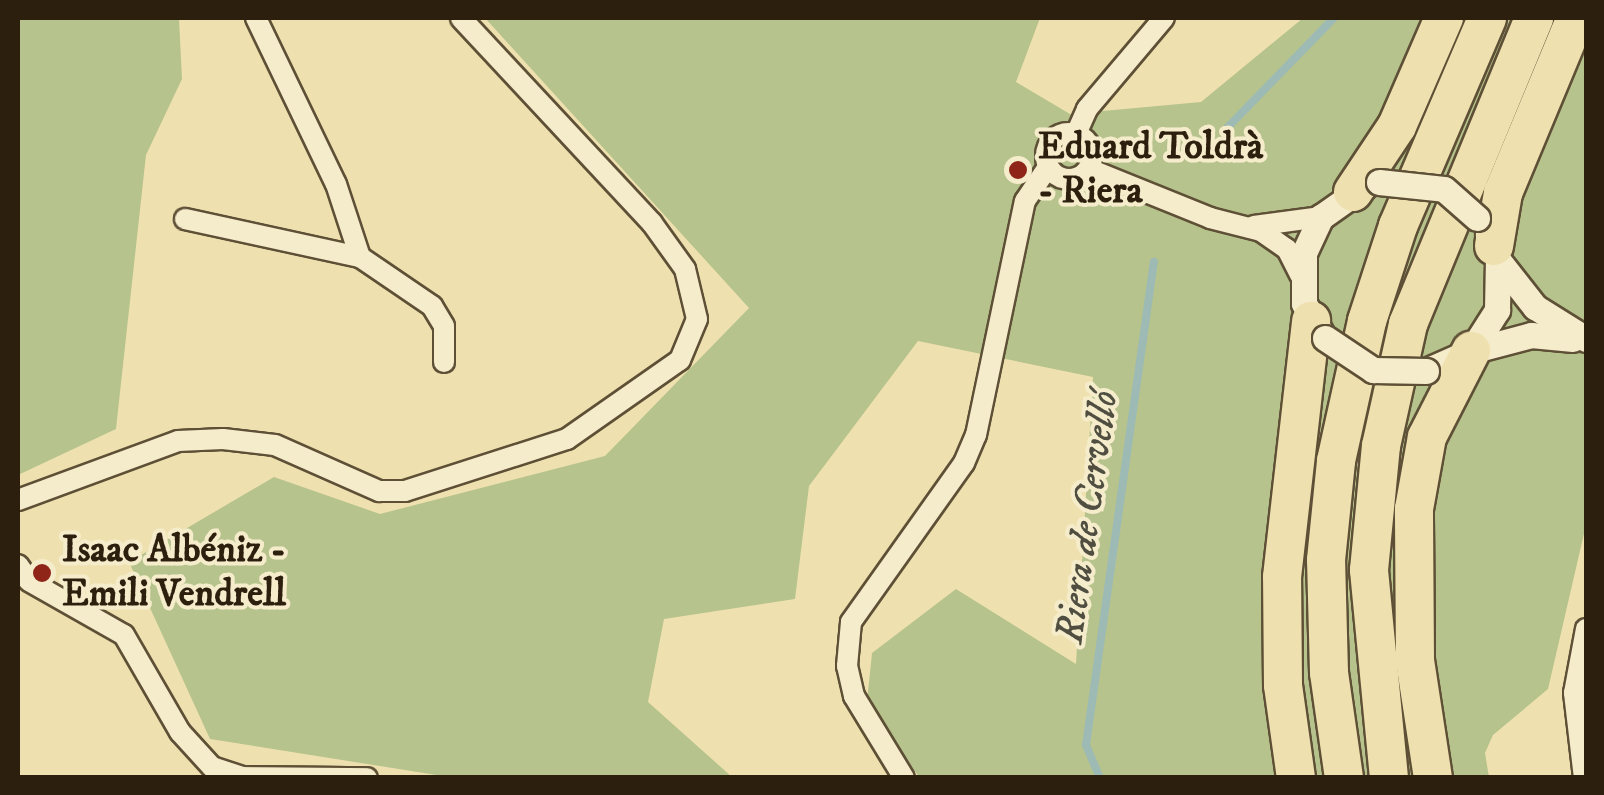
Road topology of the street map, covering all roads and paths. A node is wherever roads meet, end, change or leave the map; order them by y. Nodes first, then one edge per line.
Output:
1 (256, 18) edge
2 (461, 18) edge
3 (1164, 18) edge
4 (1444, 18) edge
5 (1487, 18) edge
6 (1534, 18) edge
7 (1576, 18) edge
8 (1076, 134) junction
9 (1048, 167) junction
10 (1089, 169) junction
11 (1366, 187) junction
12 (1321, 217) junction
13 (186, 219) dead end
14 (1242, 226) junction
15 (1490, 241) junction
16 (360, 257) junction
17 (1300, 275) junction
18 (1318, 330) junction
19 (1586, 340) edge
20 (1471, 351) junction
21 (444, 362) dead end
22 (18, 500) edge
23 (18, 565) edge
24 (1586, 629) edge
25 (367, 778) edge
26 (904, 778) edge
27 (1296, 778) edge
28 (1344, 778) edge
29 (1388, 778) edge
30 (1433, 778) edge
31 (1584, 778) edge

1 - 16 street
2 - 22 street
3 - 8 street
4 - 11 highway
5 - 28 highway
6 - 29 highway
7 - 15 highway
8 - 9 street
8 - 10 street
9 - 10 street
9 - 26 street
10 - 14 street
11 - 12 street
11 - 15 street, bridge
12 - 14 street
12 - 17 street
13 - 16 street
14 - 17 street
15 - 19 street
15 - 20 street
16 - 21 street
17 - 18 street
18 - 20 street, bridge
18 - 27 highway
19 - 20 street
20 - 30 highway
23 - 25 street
24 - 31 street

